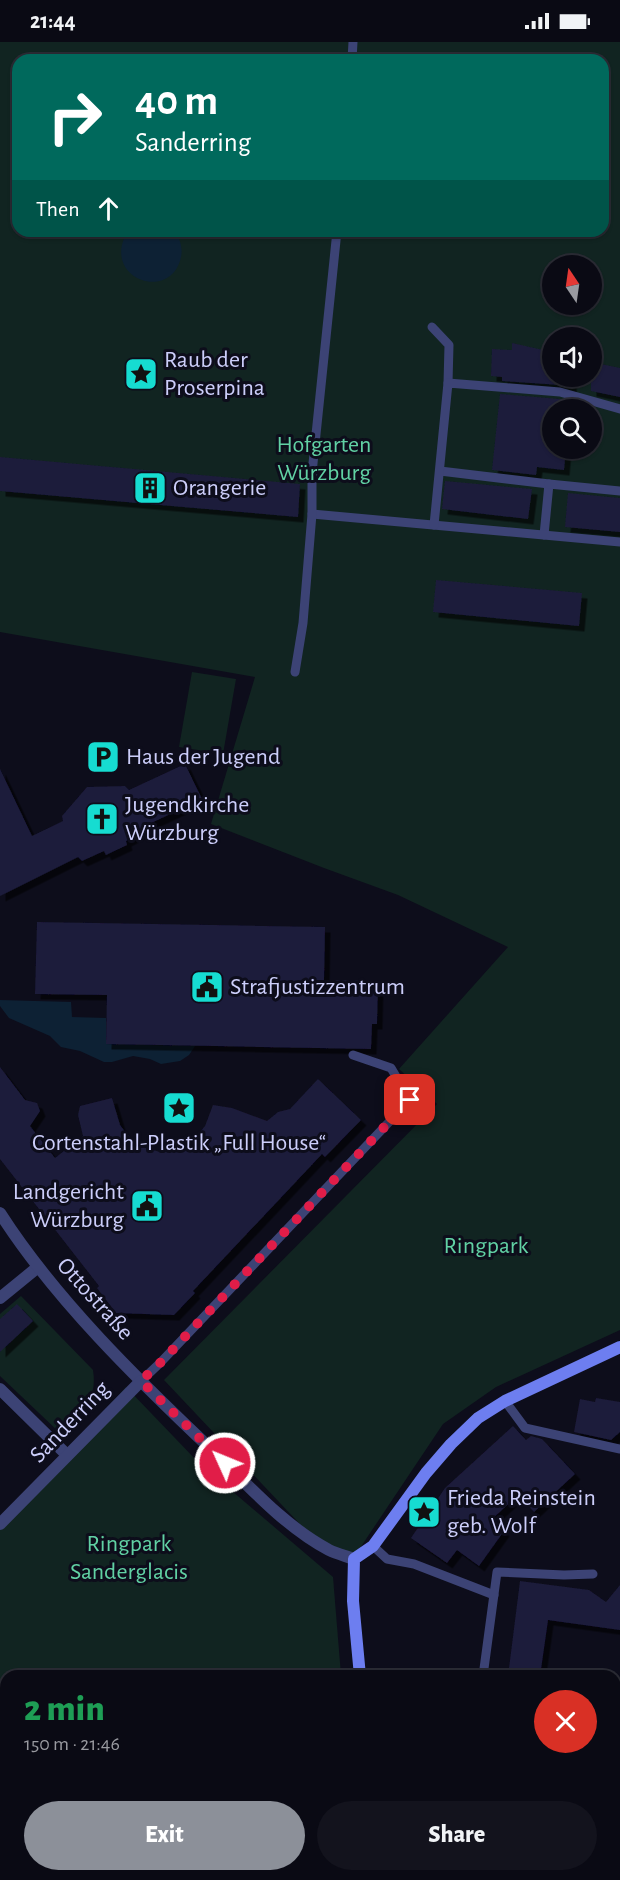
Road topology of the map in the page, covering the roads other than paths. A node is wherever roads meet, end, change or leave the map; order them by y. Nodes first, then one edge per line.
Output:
1 (335, 237) edge
2 (432, 327) dead end
3 (448, 383) junction
4 (620, 409) edge
5 (440, 471) junction
6 (549, 484) junction
7 (620, 491) edge
8 (312, 513) junction
9 (434, 525) junction
10 (544, 535) junction
11 (620, 542) edge
12 (295, 672) dead end
13 (353, 1055) dead end
14 (0, 1213) edge
15 (38, 1267) junction
16 (0, 1298) edge
17 (620, 1347) edge
18 (141, 1381) junction
19 (0, 1389) edge
20 (505, 1401) junction
21 (620, 1449) edge
22 (67, 1455) junction
23 (0, 1524) edge
24 (373, 1546) junction
25 (354, 1559) junction
26 (593, 1574) dead end
27 (494, 1595) junction
28 (359, 1670) edge
29 (484, 1670) edge

1 - 8 lane
2 - 3 lane
3 - 4 lane
3 - 5 lane
5 - 6 lane
5 - 9 lane
6 - 7 lane
6 - 10 lane
8 - 9 lane
8 - 12 lane
9 - 10 lane
10 - 11 lane
13 - 18 lane, Sanderring
14 - 15 street, Ottostraße
15 - 16 street
15 - 18 street, Ottostraße
17 - 20 main road
18 - 22 street, Sanderring
18 - 25 street, Ottostraße
19 - 22 street
20 - 21 lane
20 - 24 main road
22 - 23 street, Sanderring
24 - 25 main road
24 - 27 lane
25 - 28 main road
26 - 27 lane
27 - 29 lane

